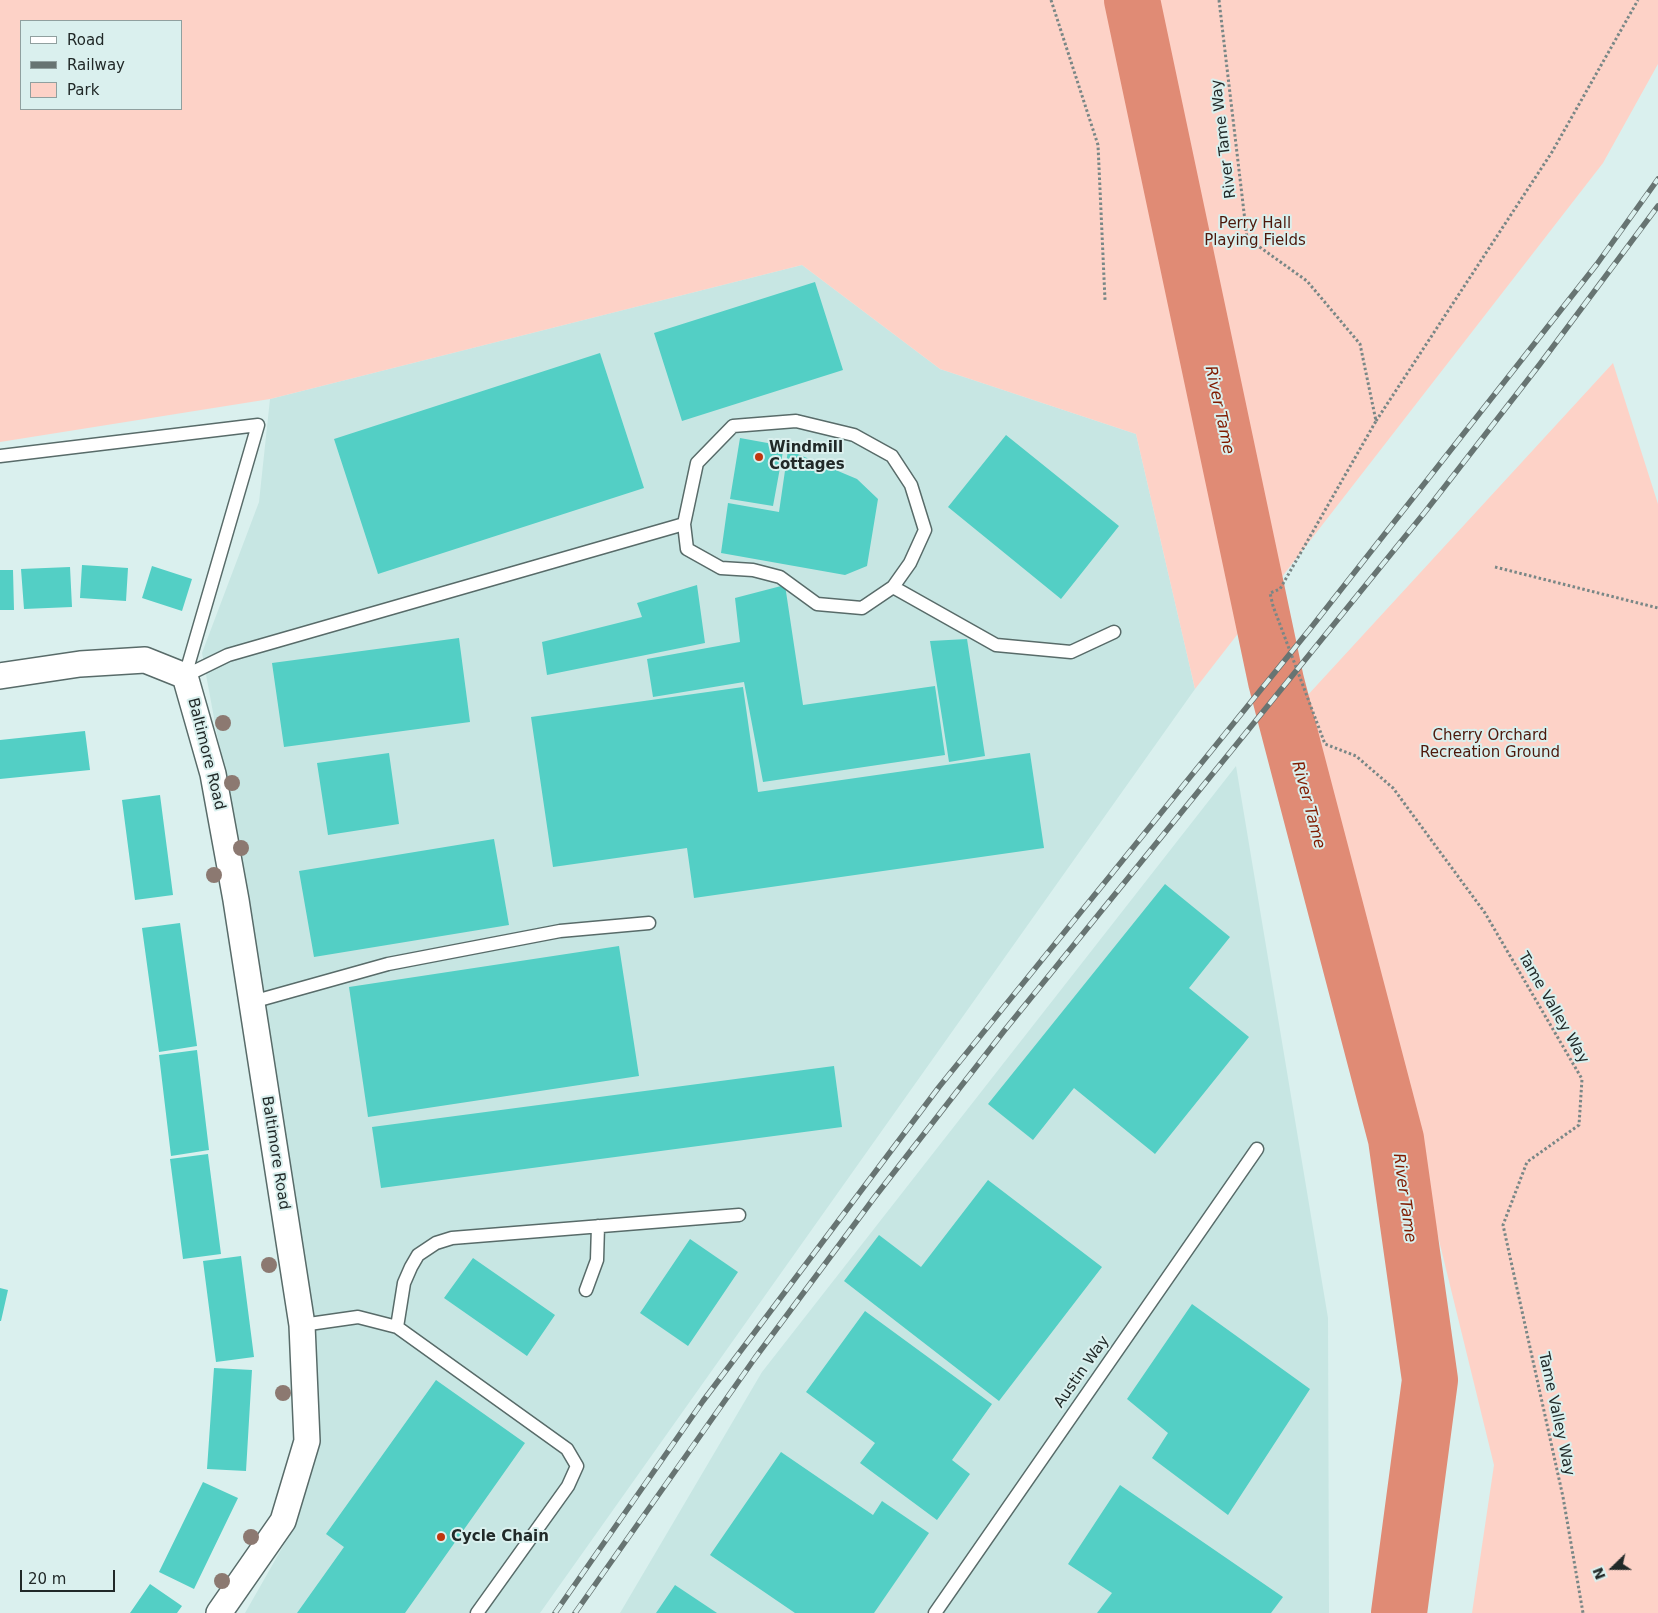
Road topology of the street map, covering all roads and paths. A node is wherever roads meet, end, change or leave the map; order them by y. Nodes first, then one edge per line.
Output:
1 (1051, 0) edge
2 (1219, 0) edge
3 (1638, 0) edge
4 (1105, 300) dead end
5 (1376, 421) junction
6 (0, 456) edge
7 (684, 524) junction
8 (1495, 567) dead end
9 (893, 587) junction
10 (1658, 608) edge
11 (1114, 632) dead end
12 (0, 676) edge
13 (186, 676) junction
14 (649, 923) dead end
15 (252, 1002) junction
16 (1256, 1149) dead end
17 (739, 1215) dead end
18 (598, 1226) junction
19 (586, 1290) dead end
20 (302, 1325) junction
21 (397, 1327) junction
22 (937, 1612) edge
23 (220, 1613) edge
24 (477, 1613) edge
25 (1583, 1613) edge

1 - 4 path
2 - 5 path, River Tame Way
3 - 5 path
5 - 25 path, Tame Valley Way
6 - 13 lane
7 - 9 lane
7 - 9 lane
7 - 13 lane
8 - 10 path
9 - 11 lane
12 - 13 street
13 - 15 street, Baltimore Road
14 - 15 lane
15 - 20 street, Baltimore Road
16 - 22 lane, Austin Way
17 - 18 lane
18 - 19 lane
18 - 21 lane
20 - 21 lane
20 - 23 street, Baltimore Road
21 - 24 lane

